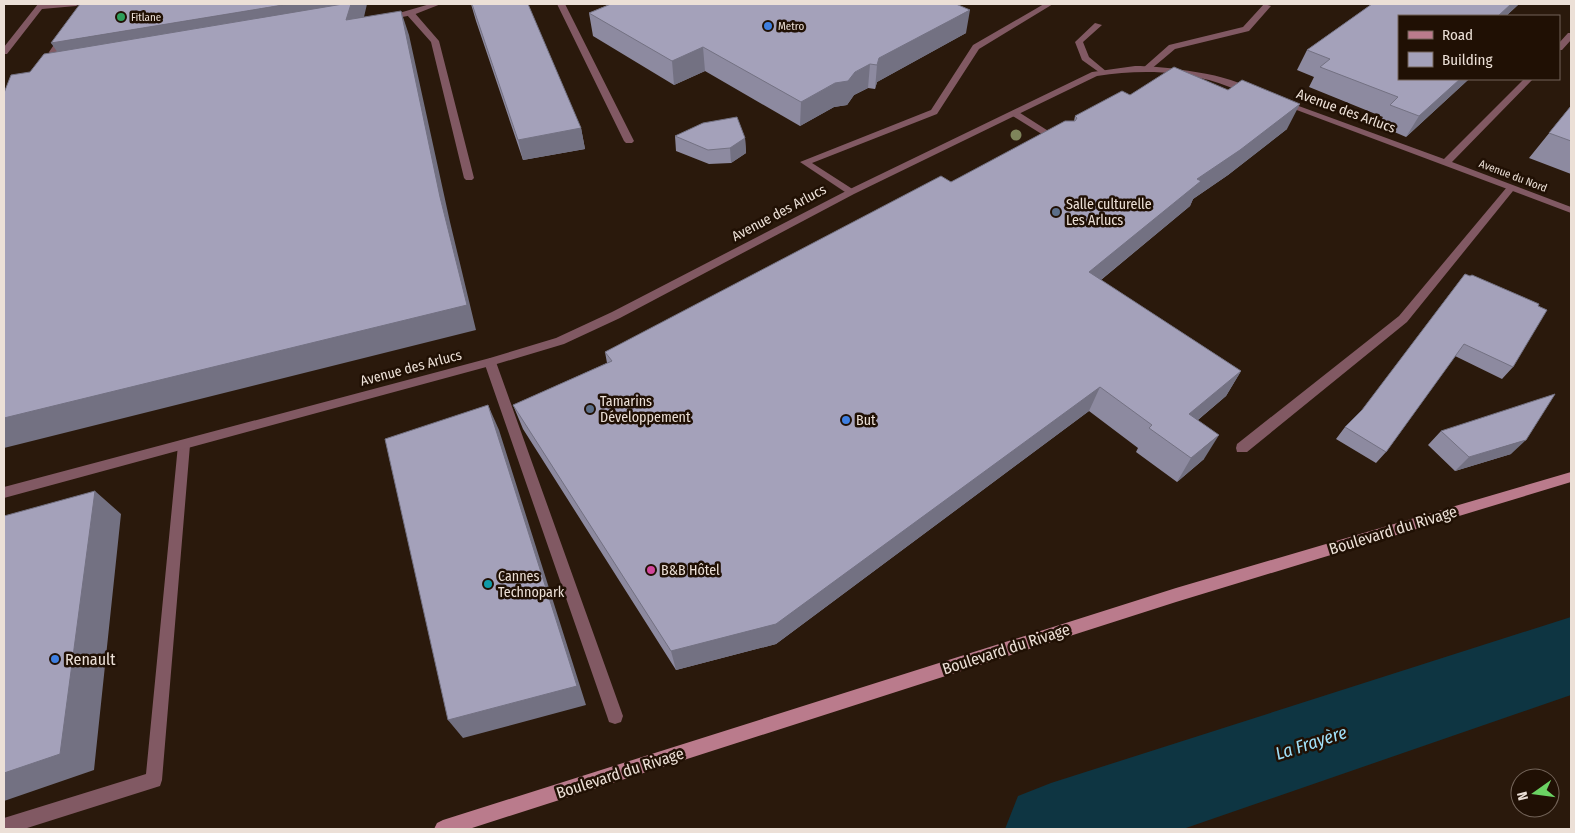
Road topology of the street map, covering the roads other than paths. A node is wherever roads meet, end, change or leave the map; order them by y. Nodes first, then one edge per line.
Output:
1 (76, 4) edge
2 (86, 4) edge
3 (437, 4) edge
4 (561, 4) edge
5 (1049, 4) edge
6 (41, 5) edge
7 (1268, 6) dead end
8 (81, 12) edge
9 (410, 13) junction
10 (381, 18) edge
11 (1098, 25) dead end
12 (70, 28) edge
13 (1571, 35) edge
14 (1560, 47) edge
15 (4, 52) edge
16 (54, 52) edge
17 (1147, 68) junction
18 (1103, 72) junction
19 (1527, 80) edge
20 (1014, 114) junction
21 (629, 141) dead end
22 (1063, 143) edge
23 (1446, 163) junction
24 (469, 178) dead end
25 (1510, 189) junction
26 (851, 192) junction
27 (1571, 210) edge
28 (490, 362) junction
29 (184, 445) junction
30 (1242, 448) dead end
31 (1571, 477) edge
32 (4, 493) edge
33 (615, 716) dead end
34 (4, 827) edge
35 (443, 829) edge

1 - 6 street
2 - 8 street
3 - 9 street
4 - 21 street
5 - 26 street
6 - 15 street
7 - 17 street
9 - 10 street
9 - 24 street
11 - 18 street
12 - 16 street
13 - 14 street
17 - 18 street, Avenue des Arlucs
17 - 23 street, Avenue des Arlucs
18 - 20 street, Avenue des Arlucs
19 - 23 street
20 - 22 street
20 - 26 street, Avenue des Arlucs
23 - 25 street, Avenue du Nord
25 - 27 street, Avenue du Nord
25 - 30 street
26 - 28 street, Avenue des Arlucs
28 - 29 street, Avenue des Arlucs
28 - 33 street
29 - 32 street, Avenue des Arlucs
29 - 34 street
31 - 35 main road, Boulevard du Rivage

